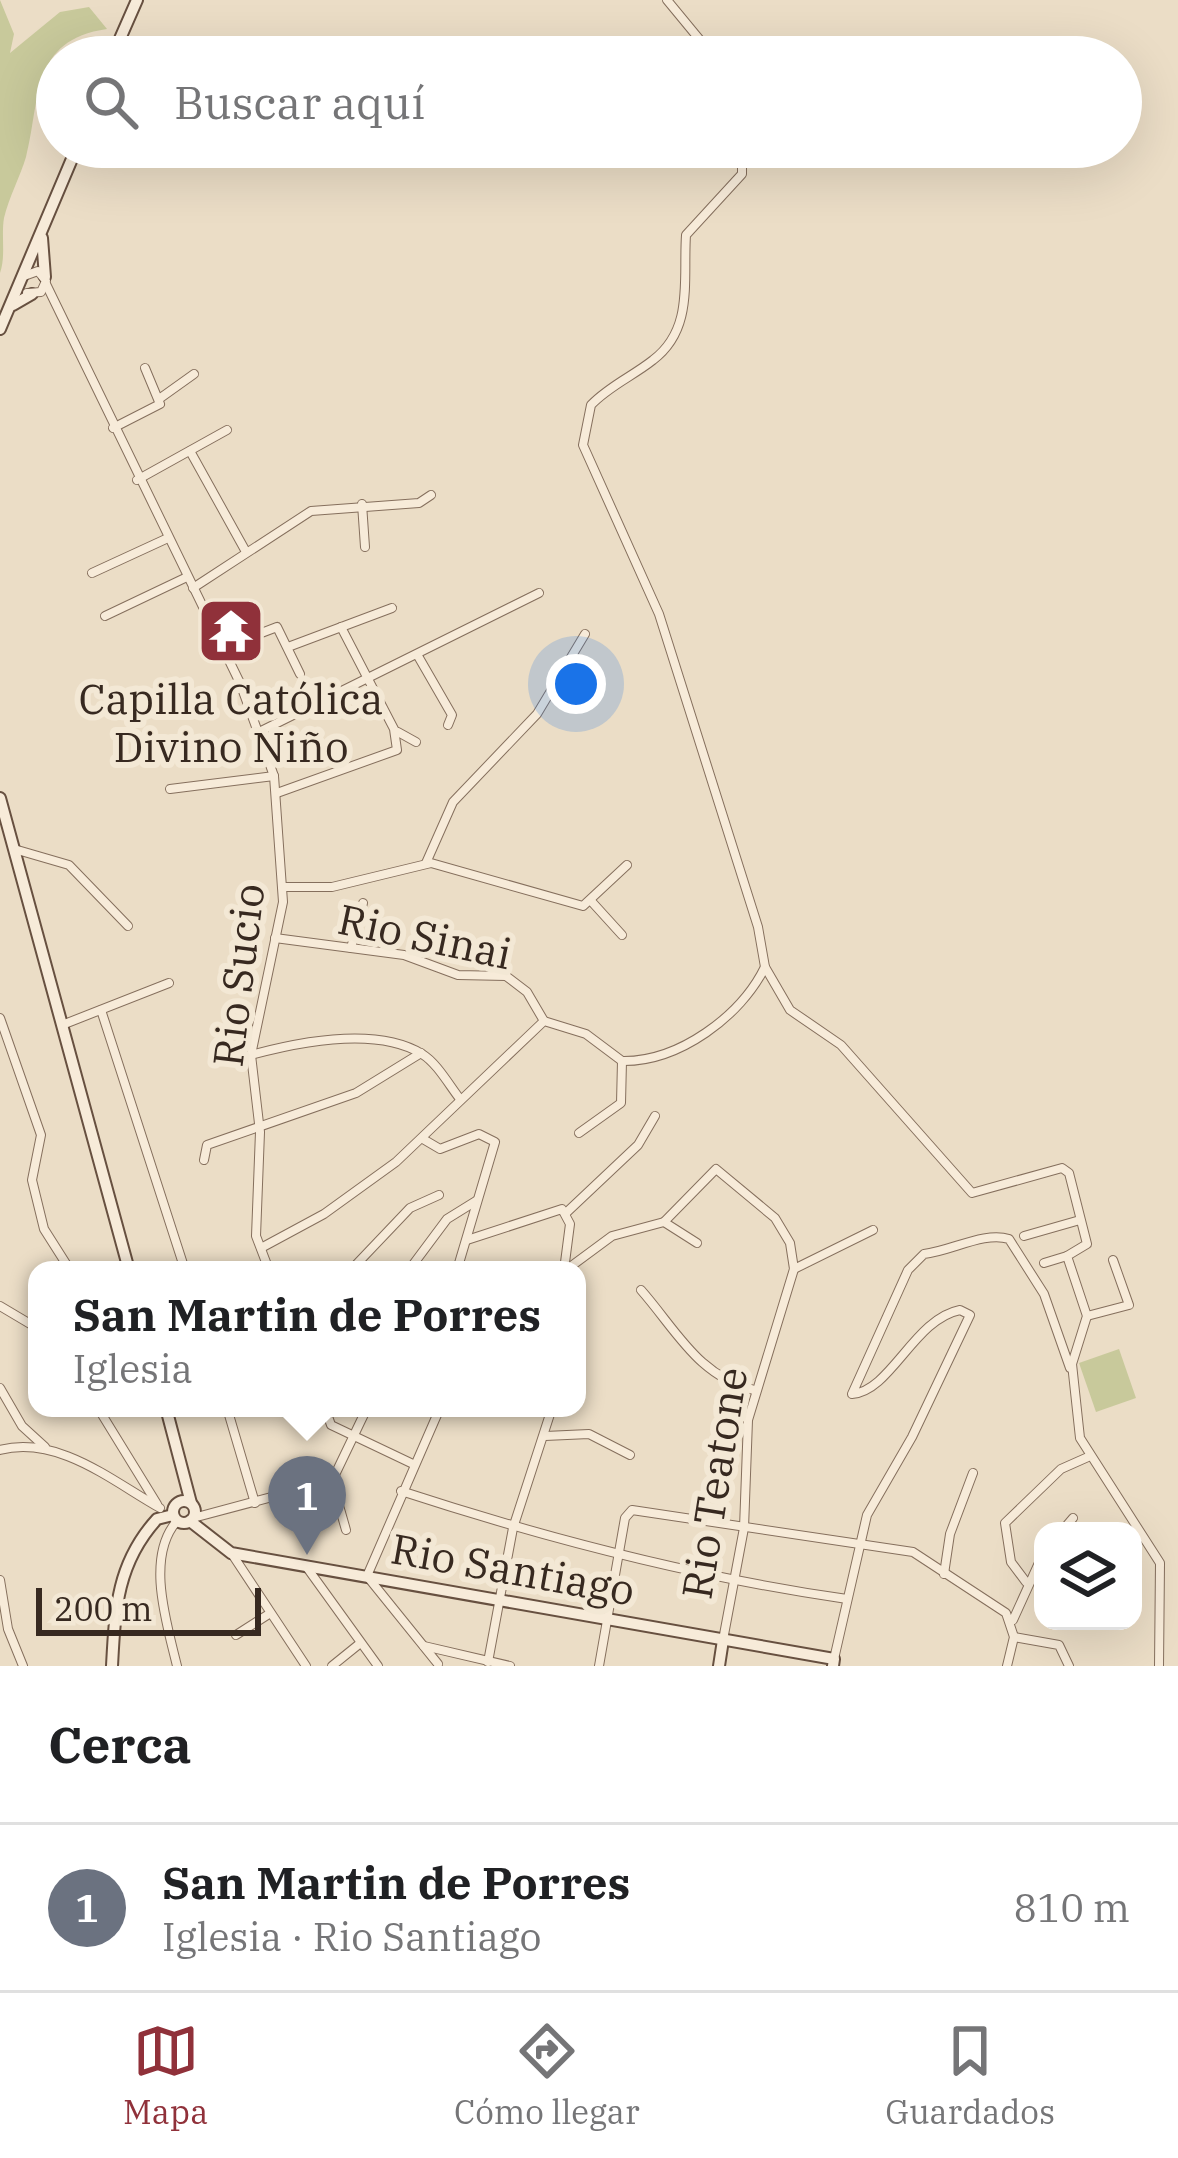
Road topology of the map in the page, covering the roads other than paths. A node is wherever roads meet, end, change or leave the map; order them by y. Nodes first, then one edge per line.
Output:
1 (136, 0) edge
2 (667, 0) edge
3 (121, 36) edge
4 (697, 36) edge
5 (68, 168) edge
6 (742, 168) edge
7 (42, 230) junction
8 (22, 280) junction
9 (45, 280) junction
10 (33, 295) junction
11 (52, 303) junction
12 (10, 306) junction
13 (0, 329) edge
14 (145, 368) dead end
15 (194, 374) dead end
16 (159, 399) junction
17 (113, 428) junction
18 (226, 430) dead end
19 (190, 451) junction
20 (137, 480) junction
21 (431, 495) dead end
22 (362, 504) junction
23 (168, 538) junction
24 (365, 548) dead end
25 (245, 550) junction
26 (92, 573) dead end
27 (187, 577) junction
28 (193, 588) junction
29 (539, 593) dead end
30 (392, 608) dead end
31 (105, 616) dead end
32 (341, 627) junction
33 (585, 634) dead end
34 (288, 647) junction
35 (222, 648) junction
36 (418, 656) junction
37 (301, 674) dead end
38 (367, 680) junction
39 (448, 725) dead end
40 (394, 729) junction
41 (259, 732) junction
42 (416, 742) dead end
43 (274, 776) junction
44 (170, 789) dead end
45 (277, 793) junction
46 (0, 798) edge
47 (13, 849) junction
48 (426, 863) junction
49 (627, 865) dead end
50 (283, 887) junction
51 (592, 902) junction
52 (363, 904) dead end
53 (128, 926) dead end
54 (622, 935) dead end
55 (275, 938) junction
56 (351, 948) junction
57 (765, 967) junction
58 (169, 983) dead end
59 (101, 1010) junction
60 (0, 1018) edge
61 (544, 1021) junction
62 (61, 1025) junction
63 (421, 1053) junction
64 (251, 1055) junction
65 (622, 1061) junction
66 (460, 1099) junction
67 (656, 1116) dead end
68 (259, 1128) junction
69 (579, 1133) dead end
70 (423, 1139) junction
71 (204, 1160) dead end
72 (439, 1195) dead end
73 (476, 1201) junction
74 (567, 1212) junction
75 (1080, 1220) junction
76 (664, 1222) junction
77 (873, 1230) dead end
78 (1024, 1236) dead end
79 (465, 1240) junction
80 (697, 1243) dead end
81 (261, 1248) junction
82 (1067, 1256) junction
83 (1113, 1260) dead end
84 (64, 1261) edge
85 (127, 1261) edge
86 (182, 1261) edge
87 (266, 1261) edge
88 (360, 1261) edge
89 (416, 1261) edge
90 (459, 1261) edge
91 (565, 1261) edge
92 (577, 1261) edge
93 (1043, 1263) dead end
94 (794, 1268) junction
95 (641, 1290) dead end
96 (1087, 1316) junction
97 (1072, 1375) junction
98 (0, 1388) edge
99 (754, 1390) junction
100 (104, 1417) edge
101 (168, 1417) edge
102 (230, 1417) edge
103 (328, 1417) edge
104 (364, 1417) edge
105 (434, 1417) edge
106 (550, 1417) edge
107 (545, 1436) junction
108 (356, 1438) junction
109 (46, 1448) junction
110 (0, 1450) edge
111 (630, 1455) dead end
112 (1088, 1457) junction
113 (413, 1464) junction
114 (973, 1473) dead end
115 (332, 1480) junction
116 (401, 1491) junction
117 (191, 1503) junction
118 (255, 1503) junction
119 (176, 1517) junction
120 (1073, 1517) dead end
121 (1069, 1522) edge
122 (513, 1528) junction
123 (744, 1528) junction
124 (346, 1530) dead end
125 (860, 1541) junction
126 (619, 1551) junction
127 (231, 1553) junction
128 (257, 1558) junction
129 (308, 1569) junction
130 (1034, 1569) edge
131 (367, 1576) junction
132 (944, 1576) junction
133 (0, 1580) edge
134 (247, 1580) junction
135 (734, 1582) junction
136 (1026, 1582) junction
137 (847, 1599) junction
138 (499, 1602) junction
139 (269, 1615) junction
140 (607, 1619) junction
141 (1012, 1621) junction
142 (4, 1628) edge
143 (236, 1635) dead end
144 (1014, 1636) junction
145 (723, 1640) junction
146 (358, 1645) junction
147 (422, 1646) junction
148 (488, 1662) junction
149 (833, 1662) edge
150 (437, 1664) edge
151 (23, 1666) edge
152 (112, 1666) edge
153 (177, 1666) edge
154 (306, 1666) edge
155 (332, 1666) edge
156 (378, 1666) edge
157 (510, 1666) edge
158 (599, 1666) edge
159 (719, 1666) edge
160 (1007, 1666) edge
161 (1069, 1666) edge
162 (1159, 1666) edge

1 - 3 street
2 - 4 street
5 - 7 street
6 - 57 street
7 - 8 street
7 - 9 street
8 - 9 street
8 - 10 street
8 - 12 street
9 - 10 street
9 - 11 street, Rio Sucio
10 - 11 street
10 - 12 street
11 - 17 street, Rio Sucio
12 - 13 street
14 - 16 street
15 - 16 street
16 - 17 street
17 - 20 street, Rio Sucio
18 - 19 street
19 - 20 street
19 - 25 street
20 - 23 street, Rio Sucio
21 - 22 street
22 - 24 street
22 - 25 street
23 - 26 street
23 - 27 street, Rio Sucio
25 - 28 street
27 - 28 street, Rio Sucio
27 - 31 street
28 - 35 street, Rio Sucio
29 - 36 street
30 - 32 street
32 - 34 street
32 - 38 street
33 - 48 street
34 - 35 street
34 - 37 street
35 - 41 street, Rio Sucio
36 - 38 street
36 - 39 street
38 - 40 street
38 - 41 street
40 - 42 street
40 - 45 street
41 - 43 street, Rio Sucio
43 - 44 street
43 - 45 street, Rio Sucio
45 - 50 street, Rio Sucio
46 - 47 street
47 - 53 street
47 - 62 street
48 - 50 street
48 - 51 street
49 - 51 street
50 - 55 street, Rio Sucio
51 - 54 street
52 - 56 street
55 - 56 street, Rio Sinai
55 - 64 street, Rio Sucio
56 - 61 street, Rio Sinai
57 - 65 street
57 - 75 street
58 - 59 street
59 - 62 street
59 - 86 street
60 - 84 street
61 - 65 street
61 - 66 street
62 - 85 street
63 - 64 street
63 - 66 street
63 - 68 street
64 - 68 street, Rio Sucio
65 - 69 street
66 - 70 street
67 - 74 street
68 - 71 street
68 - 81 street, Rio Sucio
70 - 73 street
70 - 81 street
72 - 88 street
73 - 79 street
73 - 89 street
74 - 79 street
74 - 91 street
75 - 78 street
75 - 82 street
76 - 80 street
76 - 92 street
76 - 94 street, Rio Teatone
77 - 94 street
79 - 90 street
81 - 87 street, Rio Sucio
82 - 93 street
82 - 96 street
83 - 96 street
94 - 99 street, Rio Teatone
95 - 99 street
96 - 97 street
97 - 112 street
97 - 125 street
98 - 109 street
99 - 123 street, Rio Teatone
100 - 119 street
101 - 117 street
102 - 118 street
103 - 108 street
104 - 108 street
105 - 113 street
106 - 107 street
107 - 111 street
107 - 122 street
108 - 113 street
108 - 115 street
109 - 110 street
109 - 119 street
112 - 136 street
112 - 162 street
113 - 116 street
114 - 132 street
115 - 118 street
115 - 124 street
116 - 122 street
116 - 131 street
117 - 119 street
117 - 119 street
118 - 119 street
119 - 127 street, Rio Santiago
119 - 152 street
119 - 153 street
120 - 121 street
122 - 126 street
122 - 138 street
123 - 125 street
123 - 126 street
123 - 135 street, Rio Teatone
125 - 132 street
125 - 137 street
126 - 135 street
126 - 140 street
127 - 128 street, Rio Santiago
127 - 134 street
128 - 129 street, Rio Santiago
128 - 134 street
129 - 131 street, Rio Santiago
129 - 146 street
130 - 136 street
131 - 138 street, Rio Santiago
131 - 147 street
132 - 141 street
133 - 142 street
134 - 139 street
135 - 137 street
135 - 145 street, Rio Teatone
136 - 141 street
137 - 149 street
138 - 140 street, Rio Santiago
138 - 148 street
139 - 143 street
139 - 154 street
140 - 145 street, Rio Santiago
140 - 158 street
141 - 144 street
142 - 151 street
144 - 160 street
144 - 161 street
145 - 149 street, Rio Santiago
145 - 159 street, Rio Teatone
146 - 155 street
146 - 156 street
147 - 148 street
147 - 150 street
148 - 157 street

